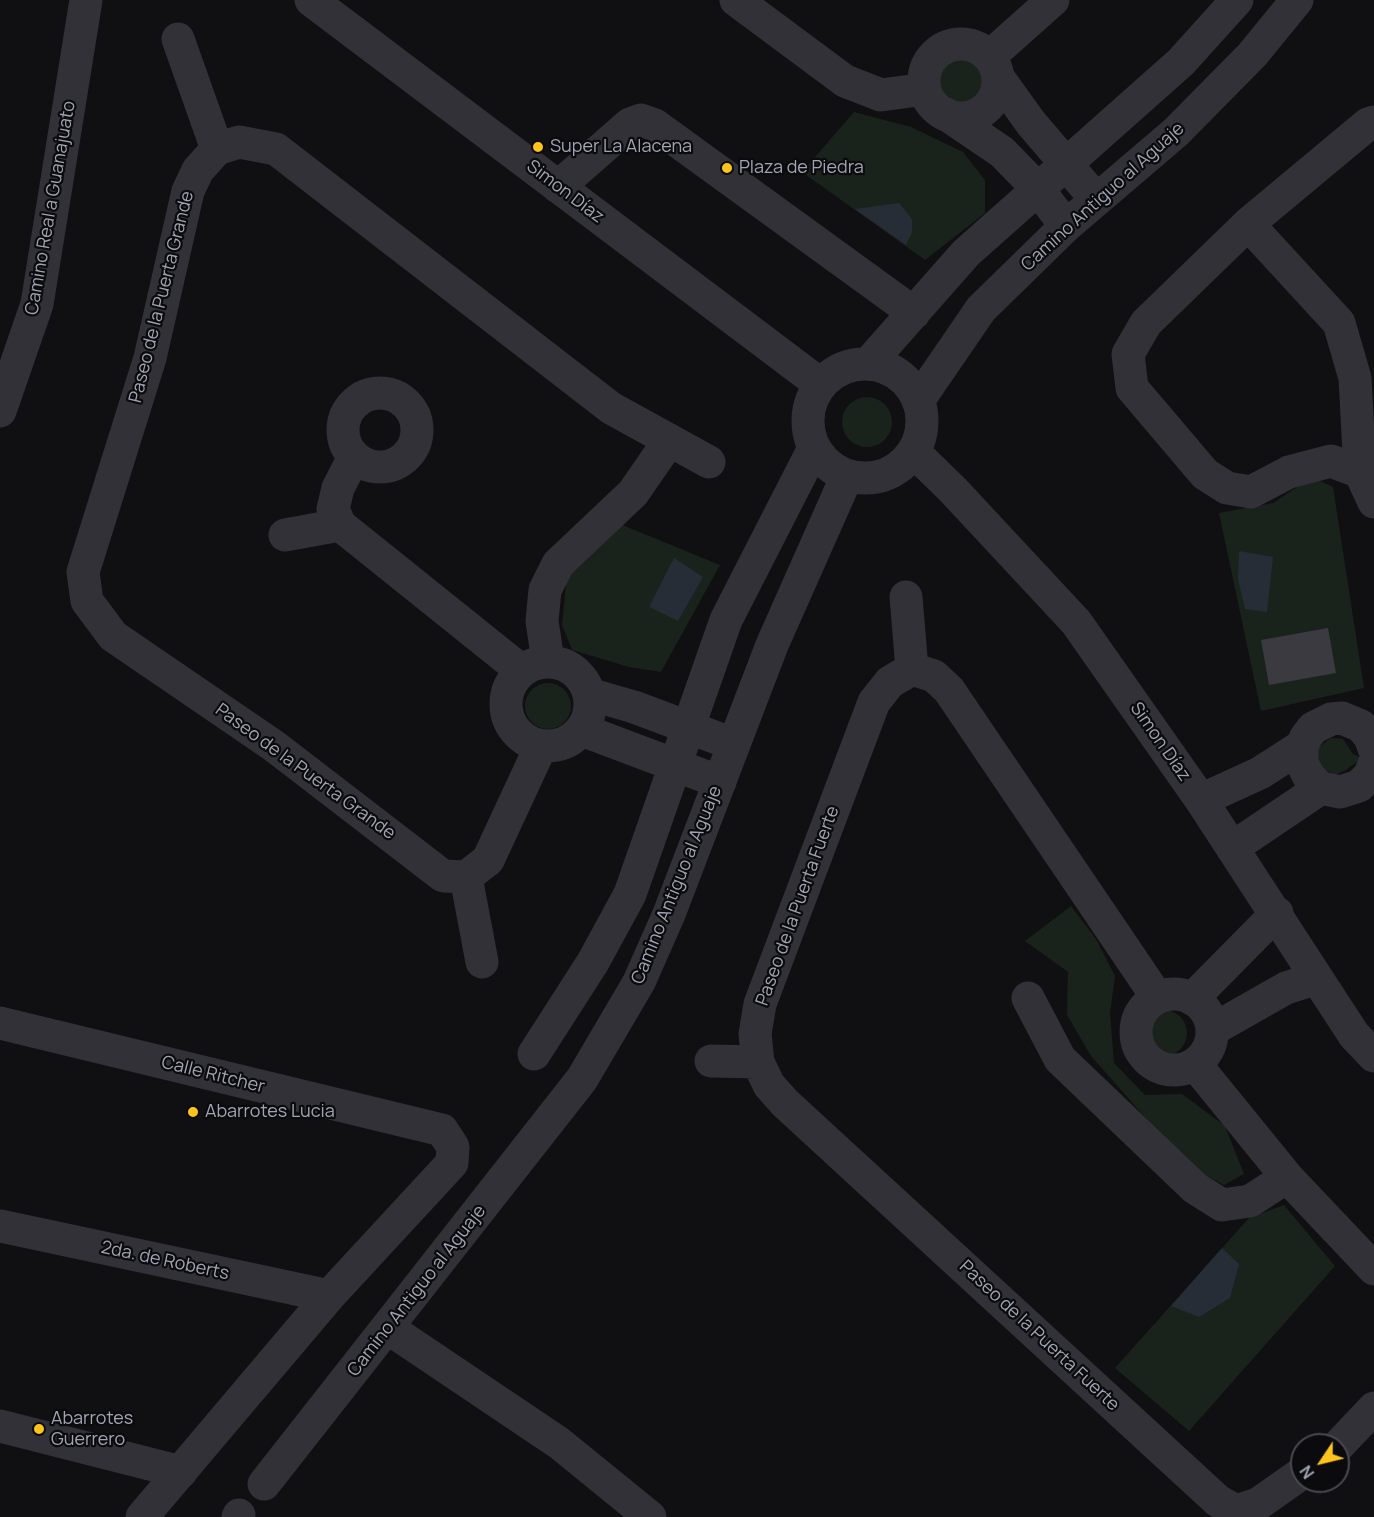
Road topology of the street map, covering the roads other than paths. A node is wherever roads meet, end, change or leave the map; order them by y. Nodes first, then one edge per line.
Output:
1 (86, 0) edge
2 (311, 0) edge
3 (736, 0) edge
4 (1053, 0) edge
5 (1237, 0) edge
6 (1297, 0) edge
7 (178, 39) dead end
8 (994, 67) junction
9 (925, 90) junction
10 (946, 114) junction
11 (1374, 122) edge
12 (217, 149) junction
13 (1066, 163) junction
14 (558, 187) junction
15 (1036, 188) junction
16 (1096, 200) junction
17 (1248, 224) junction
18 (1066, 226) junction
19 (914, 313) junction
20 (868, 363) junction
21 (820, 384) junction
22 (918, 401) junction
23 (0, 411) edge
24 (669, 441) junction
25 (814, 448) junction
26 (914, 452) junction
27 (354, 457) dead end
28 (709, 462) dead end
29 (1360, 472) junction
30 (847, 476) junction
31 (1374, 502) edge
32 (340, 525) junction
33 (285, 535) dead end
34 (906, 597) dead end
35 (535, 666) junction
36 (912, 669) junction
37 (589, 694) junction
38 (689, 726) junction
39 (1370, 729) edge
40 (582, 730) junction
41 (733, 744) junction
42 (542, 746) junction
43 (1302, 746) junction
44 (675, 764) junction
45 (720, 782) junction
46 (1369, 786) edge
47 (1322, 788) junction
48 (1201, 800) junction
49 (1232, 848) junction
50 (466, 877) junction
51 (630, 894) junction
52 (1277, 913) junction
53 (669, 914) junction
54 (482, 962) dead end
55 (1317, 978) junction
56 (1157, 997) junction
57 (1028, 998) dead end
58 (1192, 999) junction
59 (0, 1023) edge
60 (1212, 1030) junction
61 (534, 1054) dead end
62 (1374, 1056) edge
63 (711, 1061) dead end
64 (758, 1062) junction
65 (1195, 1064) junction
66 (1287, 1177) junction
67 (0, 1226) edge
68 (1374, 1269) edge
69 (329, 1296) junction
70 (388, 1328) junction
71 (1374, 1408) edge
72 (0, 1426) edge
73 (1350, 1433) edge
74 (181, 1472) junction
75 (1290, 1481) edge
76 (264, 1484) dead end
77 (153, 1512) edge
78 (1236, 1514) edge
79 (650, 1517) edge

1 - 23 street, Camino Real a Guanajuato
2 - 14 street, Simon Díaz
3 - 9 street
4 - 8 street
5 - 13 street
6 - 16 street, Camino Antiguo al Aguaje
7 - 12 street
8 - 9 street
8 - 10 street
8 - 13 street
9 - 10 street
10 - 15 street
11 - 17 street
12 - 24 street
12 - 50 street, Paseo de la Puerta Grande
13 - 15 street
13 - 16 street
14 - 19 street
14 - 21 street, Simon Díaz
15 - 18 street
15 - 19 street
16 - 18 street, Camino Antiguo al Aguaje
17 - 29 street
17 - 29 street
18 - 22 street, Camino Antiguo al Aguaje
19 - 20 street
20 - 21 street
20 - 22 street
21 - 25 street
22 - 26 street
24 - 28 street
24 - 35 street
25 - 30 street
25 - 38 street
26 - 30 street
26 - 48 street, Simon Díaz
27 - 32 street
29 - 31 street
30 - 41 street, Camino Antiguo al Aguaje
32 - 33 street
32 - 35 street
34 - 36 street
35 - 37 street
35 - 42 street
36 - 56 street
36 - 64 street, Paseo de la Puerta Fuerte
37 - 38 street
37 - 40 street
38 - 41 street
38 - 44 street
39 - 43 street
40 - 42 street
40 - 44 street
41 - 45 street, Camino Antiguo al Aguaje
42 - 50 street
43 - 47 street
43 - 48 street
44 - 45 street
44 - 51 street
45 - 53 street, Camino Antiguo al Aguaje
46 - 47 street
47 - 49 street
48 - 49 street, Simon Díaz
49 - 52 street, Simon Díaz
50 - 54 street
51 - 53 street
51 - 61 street
52 - 55 street, Simon Díaz
52 - 58 street
53 - 70 street, Camino Antiguo al Aguaje
55 - 60 street
55 - 62 street, Simon Díaz
56 - 58 street
56 - 65 street
57 - 66 street
58 - 60 street
59 - 69 street, Calle Ritcher
60 - 65 street
63 - 64 street
64 - 78 street, Paseo de la Puerta Fuerte
65 - 66 street
66 - 68 street
67 - 69 street, 2da. de Roberts
69 - 74 street
70 - 76 street, Camino Antiguo al Aguaje
70 - 79 street
71 - 73 street
72 - 74 street
74 - 77 street
75 - 78 street, Paseo de la Puerta Fuerte

